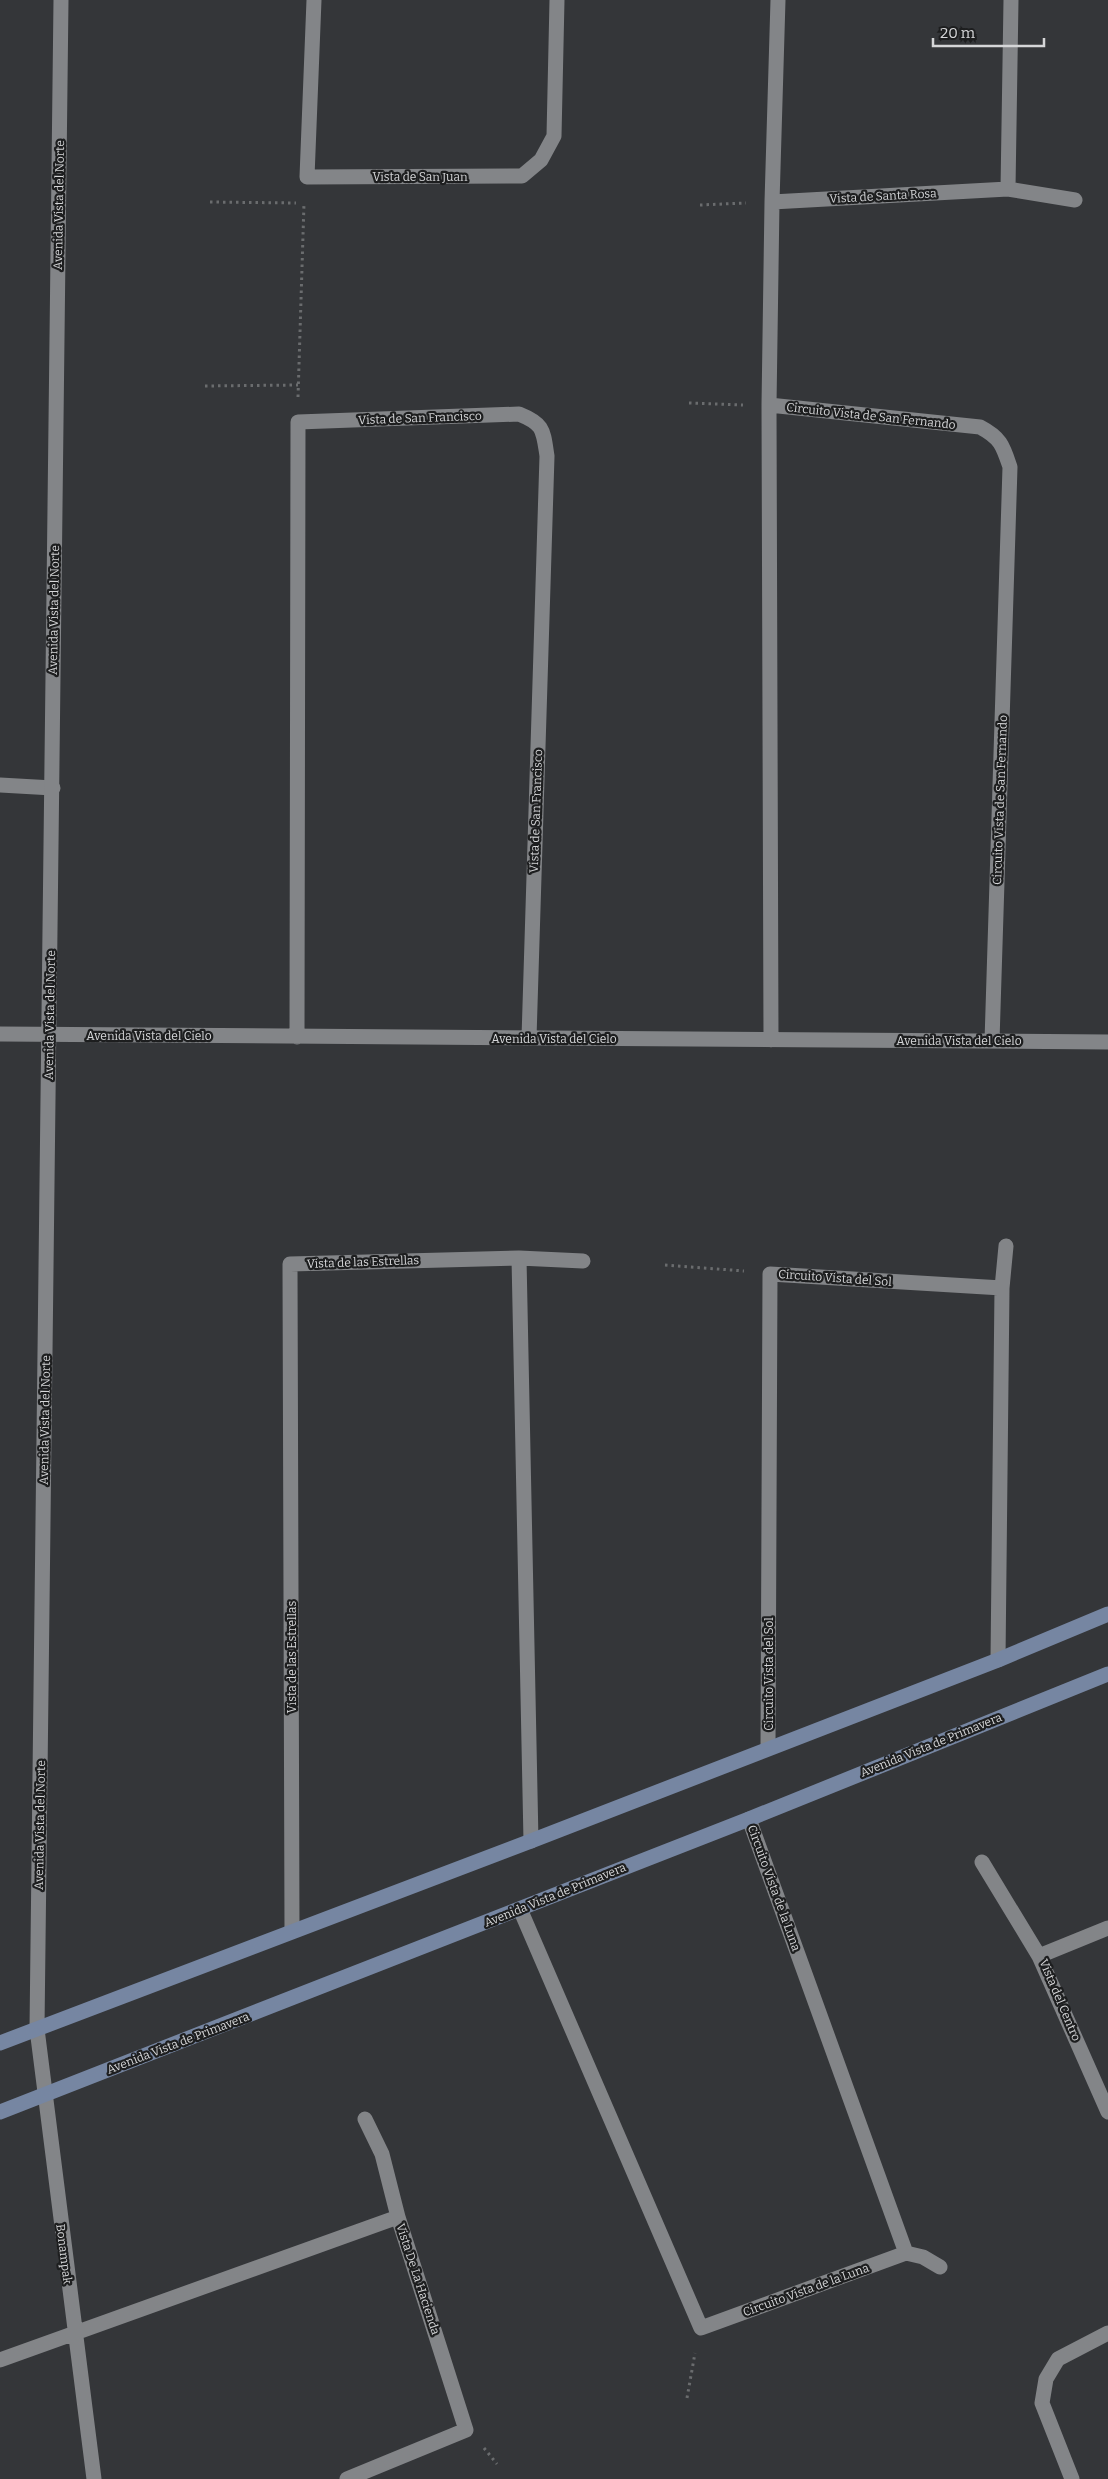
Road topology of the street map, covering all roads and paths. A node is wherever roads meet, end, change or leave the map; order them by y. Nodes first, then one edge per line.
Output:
1 (61, 0) edge
2 (314, 0) edge
3 (557, 0) edge
4 (778, 0) edge
5 (1011, 0) edge
6 (307, 178) junction
7 (1008, 189) junction
8 (1075, 200) dead end
9 (210, 202) dead end
10 (772, 202) junction
11 (304, 203) junction
12 (700, 205) dead end
13 (298, 385) junction
14 (205, 386) dead end
15 (689, 403) dead end
16 (769, 406) junction
17 (298, 422) junction
18 (0, 786) edge
19 (53, 788) junction
20 (0, 1034) edge
21 (50, 1036) junction
22 (298, 1037) junction
23 (529, 1038) junction
24 (771, 1040) junction
25 (992, 1041) junction
26 (1108, 1042) edge
27 (1006, 1246) dead end
28 (519, 1258) junction
29 (583, 1261) dead end
30 (665, 1265) dead end
31 (770, 1274) junction
32 (1002, 1288) junction
33 (1108, 1614) edge
34 (998, 1660) junction
35 (1108, 1674) edge
36 (768, 1748) junction
37 (749, 1819) junction
38 (531, 1841) junction
39 (982, 1862) dead end
40 (520, 1909) junction
41 (1108, 1928) edge
42 (292, 1931) junction
43 (1039, 1956) junction
44 (37, 2029) junction
45 (0, 2043) edge
46 (44, 2096) junction
47 (0, 2112) edge
48 (1108, 2112) edge
49 (365, 2119) dead end
50 (398, 2217) junction
51 (906, 2253) junction
52 (940, 2267) dead end
53 (701, 2328) junction
54 (74, 2332) junction
55 (1108, 2333) edge
56 (0, 2360) edge
57 (687, 2398) dead end
58 (94, 2479) edge
59 (347, 2479) edge
60 (1072, 2479) edge

1 - 19 street, Avenida Vista del Norte
2 - 6 street
3 - 6 street, Vista de San Juan
4 - 10 street
5 - 7 street
6 - 11 path
7 - 8 street, Vista de Santa Rosa
7 - 10 street, Vista de Santa Rosa
9 - 11 path
10 - 12 path
10 - 16 street
11 - 13 path
13 - 14 path
13 - 17 path
15 - 16 path
16 - 24 street, Circuito Vista de San Fernando
16 - 25 street, Circuito Vista de San Fernando
17 - 22 street
17 - 23 street, Vista de San Francisco
18 - 19 street
19 - 21 street, Avenida Vista del Norte
20 - 21 street, Avenida Vista del Cielo
21 - 22 street, Avenida Vista del Cielo
21 - 44 street, Avenida Vista del Norte
22 - 23 street, Avenida Vista del Cielo
23 - 24 street, Avenida Vista del Cielo
24 - 25 street, Avenida Vista del Cielo
25 - 26 street, Avenida Vista del Cielo
27 - 32 street
28 - 29 street
28 - 38 street
28 - 42 street, Vista de las Estrellas
30 - 31 path
31 - 32 street, Circuito Vista del Sol
31 - 36 street, Circuito Vista del Sol
32 - 34 street
33 - 34 main road
34 - 36 main road
35 - 37 main road, Avenida Vista de Primavera
36 - 38 main road
37 - 40 main road, Avenida Vista de Primavera
37 - 51 street, Circuito Vista de la Luna
38 - 42 main road
39 - 43 street
40 - 46 main road, Avenida Vista de Primavera
40 - 53 street
41 - 43 street, Vista del Centro
42 - 44 main road
43 - 48 street, Vista del Centro
44 - 45 main road
44 - 46 street, Bonampak
46 - 47 main road, Avenida Vista de Primavera
46 - 54 street, Bonampak
49 - 50 street
50 - 54 street, Vista De La Hacienda
50 - 59 street, Vista De La Hacienda
51 - 52 street
51 - 53 street, Circuito Vista de la Luna
53 - 57 path
54 - 56 street, Vista De La Hacienda
54 - 58 street, Bonampak
55 - 60 street

